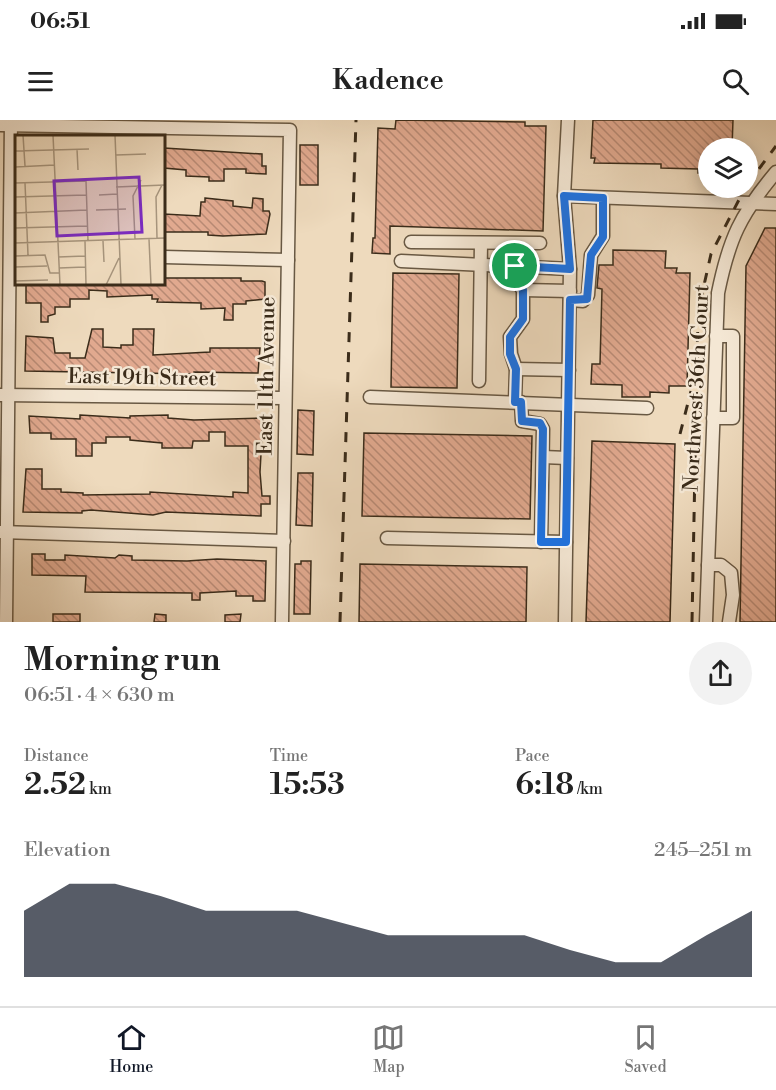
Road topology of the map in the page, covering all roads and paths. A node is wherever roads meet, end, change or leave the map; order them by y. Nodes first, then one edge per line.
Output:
1 (568, 120) edge
2 (7, 123) edge
3 (776, 172) edge
4 (564, 196) junction
5 (603, 198) junction
6 (750, 203) junction
7 (776, 204) edge
8 (411, 242) dead end
9 (481, 243) junction
10 (540, 243) dead end
11 (9, 253) edge
12 (165, 257) edge
13 (288, 260) junction
14 (401, 261) dead end
15 (481, 265) junction
16 (515, 266) junction
17 (570, 269) junction
18 (523, 290) junction
19 (570, 295) junction
20 (716, 336) junction
21 (516, 369) junction
22 (569, 370) junction
23 (479, 381) dead end
24 (4, 395) edge
25 (370, 397) dead end
26 (285, 398) junction
27 (518, 402) junction
28 (568, 404) junction
29 (647, 408) dead end
30 (713, 418) junction
31 (543, 457) junction
32 (567, 458) junction
33 (4, 532) edge
34 (387, 538) dead end
35 (284, 541) junction
36 (541, 542) junction
37 (566, 542) junction
38 (708, 565) junction
39 (6, 622) edge
40 (282, 622) edge
41 (565, 622) edge
42 (706, 622) edge
43 (729, 622) edge

1 - 4 street
2 - 11 street
2 - 13 street, East 11th Avenue
3 - 6 street, Northwest 36th Court
4 - 5 street
4 - 17 street
5 - 6 street
5 - 19 street
6 - 7 street
6 - 20 street, Northwest 36th Court
8 - 9 street
9 - 10 street
9 - 15 street
11 - 24 street
12 - 13 street
13 - 26 street, East 11th Avenue
14 - 15 street
15 - 16 street
15 - 23 street
16 - 17 street
16 - 18 street
17 - 19 street
18 - 19 street
18 - 21 street
19 - 22 street
20 - 30 street, Northwest 36th Court
20 - 30 street
21 - 22 street
21 - 27 street
22 - 28 street
24 - 26 street, East 19th Street
24 - 33 street
25 - 27 street
26 - 35 street, East 11th Avenue
27 - 28 street
27 - 31 street
28 - 29 street
28 - 32 street
30 - 38 street, Northwest 36th Court
31 - 32 street
31 - 36 street
32 - 37 street
33 - 35 street
33 - 39 street
34 - 36 street
35 - 40 street, East 11th Avenue
36 - 37 street
37 - 41 street
38 - 42 street, Northwest 36th Court
38 - 43 street

